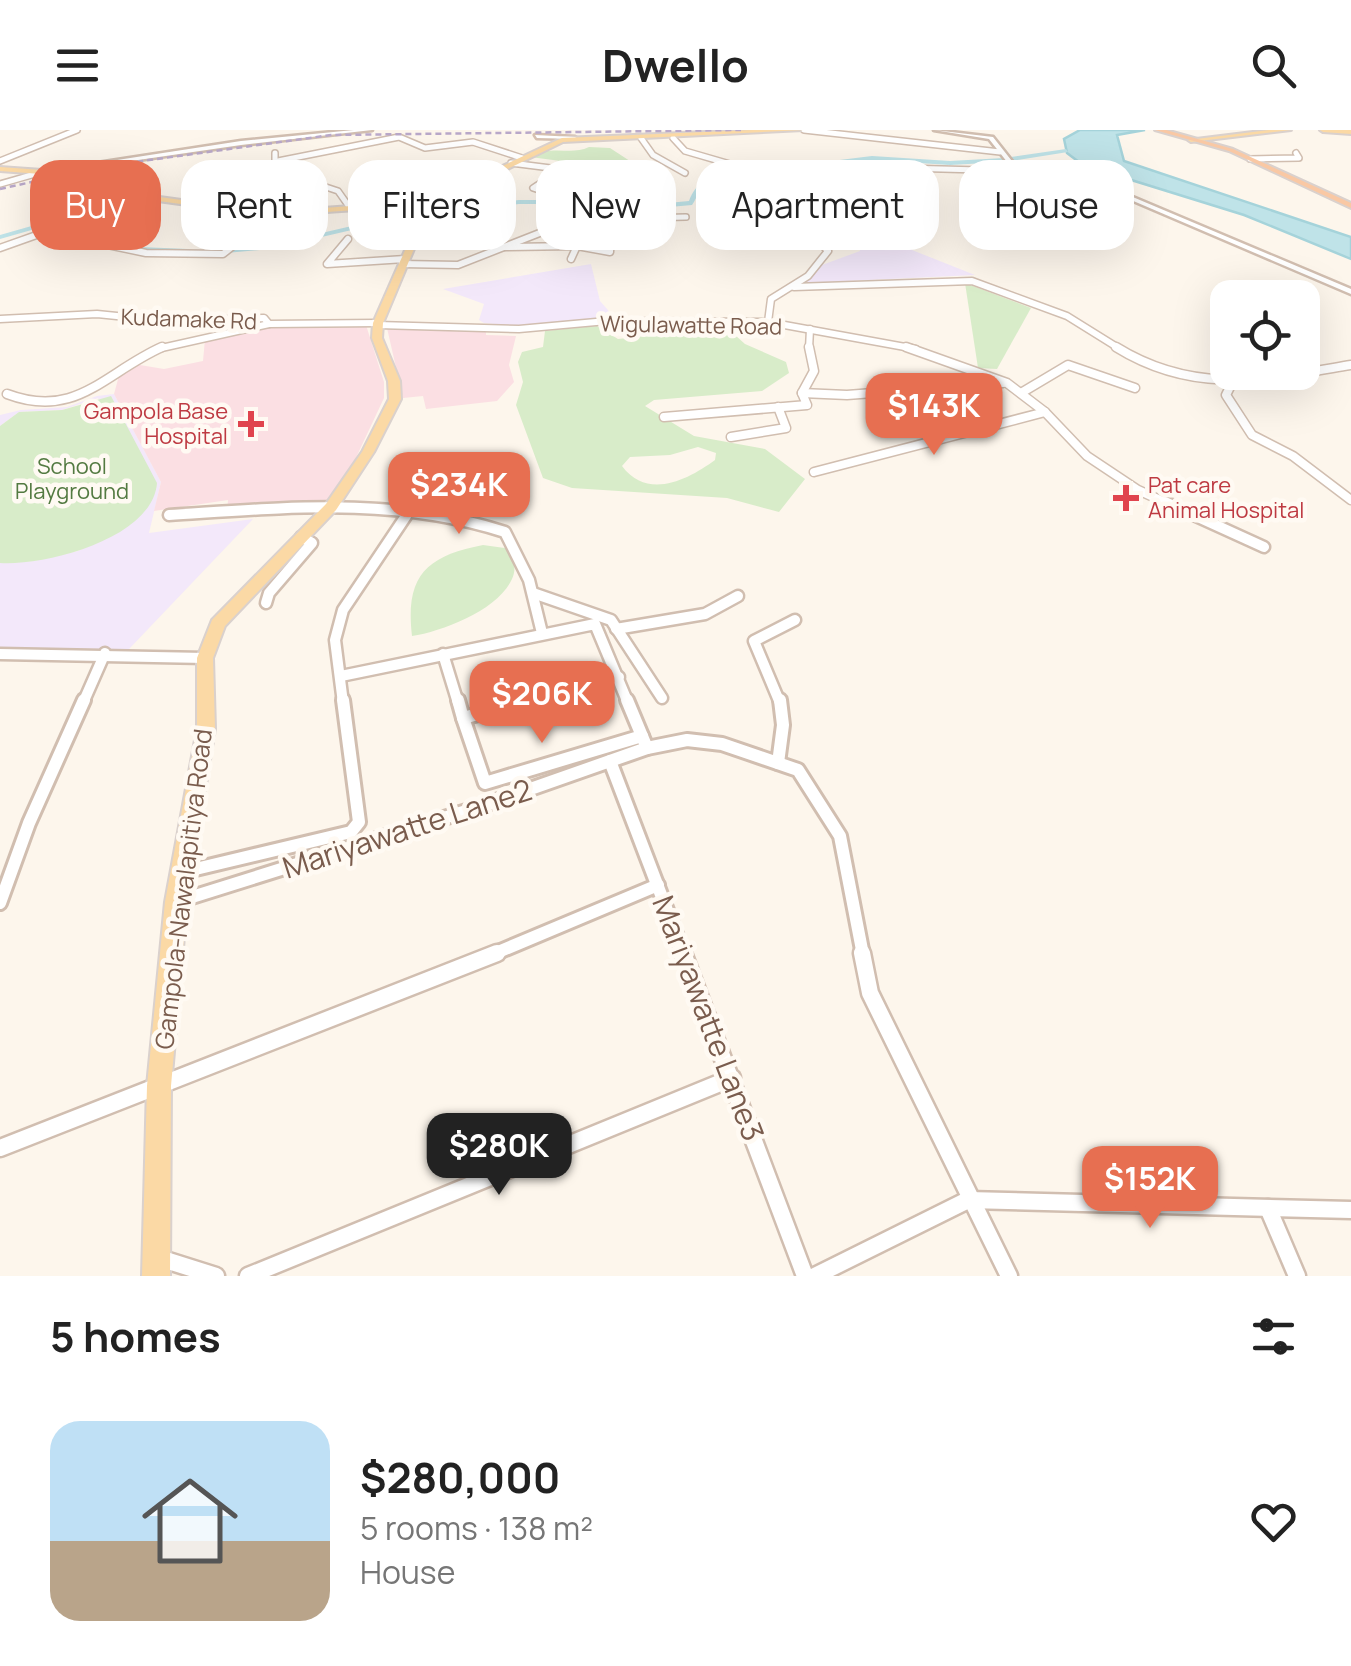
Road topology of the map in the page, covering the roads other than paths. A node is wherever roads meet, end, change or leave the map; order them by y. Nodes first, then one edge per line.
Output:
1 (78, 130) edge
2 (368, 130) edge
3 (803, 130) edge
4 (937, 130) edge
5 (1288, 130) edge
6 (1323, 130) edge
7 (1162, 131) edge
8 (1351, 132) edge
9 (538, 133) edge
10 (640, 138) junction
11 (673, 138) junction
12 (1220, 138) junction
13 (575, 139) junction
14 (1190, 140) junction
15 (1204, 143) junction
16 (538, 149) junction
17 (274, 153) dead end
18 (1001, 153) junction
19 (1296, 153) dead end
20 (522, 158) junction
21 (124, 160) edge
22 (278, 160) edge
23 (283, 160) edge
24 (1005, 160) edge
25 (1250, 160) junction
26 (0, 161) edge
27 (516, 161) edge
28 (0, 169) edge
29 (30, 171) edge
30 (685, 174) dead end
31 (30, 175) edge
32 (0, 184) edge
33 (328, 189) edge
34 (1134, 199) edge
35 (348, 205) edge
36 (1351, 206) edge
37 (676, 218) edge
38 (686, 218) dead end
39 (348, 240) dead end
40 (0, 248) edge
41 (228, 250) edge
42 (410, 250) edge
43 (490, 250) edge
44 (576, 250) edge
45 (571, 258) dead end
46 (403, 261) junction
47 (794, 287) junction
48 (1351, 292) edge
49 (0, 319) edge
50 (768, 322) junction
51 (269, 324) junction
52 (378, 324) junction
53 (810, 329) junction
54 (1351, 365) edge
55 (1320, 370) edge
56 (1210, 377) edge
57 (1007, 383) junction
58 (1135, 388) dead end
59 (1229, 390) edge
60 (802, 393) junction
61 (1021, 393) junction
62 (8, 394) dead end
63 (778, 407) junction
64 (1045, 412) junction
65 (664, 417) dead end
66 (731, 437) dead end
67 (814, 472) dead end
68 (1351, 500) edge
69 (331, 507) junction
70 (410, 510) junction
71 (169, 515) dead end
72 (302, 537) junction
73 (1264, 547) dead end
74 (532, 593) junction
75 (738, 596) dead end
76 (266, 604) dead end
77 (796, 620) dead end
78 (616, 629) junction
79 (542, 632) junction
80 (105, 653) junction
81 (0, 654) edge
82 (443, 654) junction
83 (206, 658) junction
84 (341, 676) junction
85 (619, 677) junction
86 (662, 698) dead end
87 (462, 718) junction
88 (645, 742) junction
89 (610, 761) junction
90 (778, 763) junction
91 (184, 872) junction
92 (658, 884) junction
93 (176, 902) junction
94 (0, 903) edge
95 (732, 1078) junction
96 (159, 1086) junction
97 (0, 1148) edge
98 (968, 1200) junction
99 (1268, 1208) junction
100 (1351, 1210) edge
101 (155, 1266) edge
102 (216, 1276) edge
103 (248, 1276) edge
104 (805, 1276) edge
105 (816, 1276) edge
106 (1009, 1276) edge
107 (1297, 1276) edge

1 - 26 street
2 - 21 street
3 - 11 main road
3 - 18 street
4 - 18 street
5 - 12 main road
6 - 8 main road
7 - 14 highway
9 - 13 main road
9 - 16 main road
10 - 11 main road
10 - 13 main road
10 - 30 street
11 - 47 street
12 - 14 main road
12 - 15 main road
13 - 16 main road
14 - 15 highway
15 - 25 highway
16 - 20 main road
17 - 22 street
18 - 24 street
19 - 25 street
20 - 23 street
20 - 27 main road
25 - 36 highway
28 - 29 main road
31 - 32 street
33 - 35 street
34 - 48 street
37 - 38 street
39 - 46 street
40 - 41 street
42 - 46 main road
43 - 46 street
44 - 45 street
46 - 52 main road
47 - 50 street
47 - 56 street
49 - 51 street, Kudamake Rd
50 - 52 street, Wigulawatte Road
50 - 53 street, Wigulawatte Road
51 - 52 street, Kudamake Rd
51 - 62 street
52 - 69 main road, Gampola-Nawalapitiya Road
53 - 57 street, Wigulawatte Road
53 - 60 street
54 - 55 street
57 - 60 street
57 - 61 street, Wigulawatte Road
58 - 61 street
59 - 68 street
60 - 63 street
61 - 64 street, Wigulawatte Road
63 - 65 street
63 - 66 street
64 - 67 street
64 - 73 street, Wigulawatte Road
69 - 70 street
69 - 71 street
69 - 72 main road, Gampola-Nawalapitiya Road
70 - 74 street
70 - 84 street
72 - 76 street
72 - 83 main road, Gampola-Nawalapitiya Road
74 - 78 street
74 - 79 street
75 - 78 street
77 - 90 street
78 - 86 street
79 - 82 street
79 - 85 street
80 - 81 street
80 - 83 street
80 - 94 street
82 - 84 street
82 - 87 street
83 - 91 main road, Gampola-Nawalapitiya Road
84 - 91 street
85 - 87 street
85 - 88 street
87 - 88 street
88 - 89 street, Mariyawatte Lane2
88 - 90 street, Mariyawatte Lane2
89 - 92 street, Mariyawatte Lane3
89 - 93 street, Mariyawatte Lane2
90 - 98 street, Mariyawatte Lane2
91 - 93 main road, Gampola-Nawalapitiya Road
92 - 95 street, Mariyawatte Lane3
92 - 96 street
93 - 96 main road, Gampola-Nawalapitiya Road
95 - 103 street
95 - 104 street, Mariyawatte Lane3
96 - 97 street
96 - 101 main road, Gampola-Nawalapitiya Road
98 - 99 street
98 - 105 street
98 - 106 street, Mariyawatte Lane2
99 - 100 street
99 - 107 street
101 - 102 street

